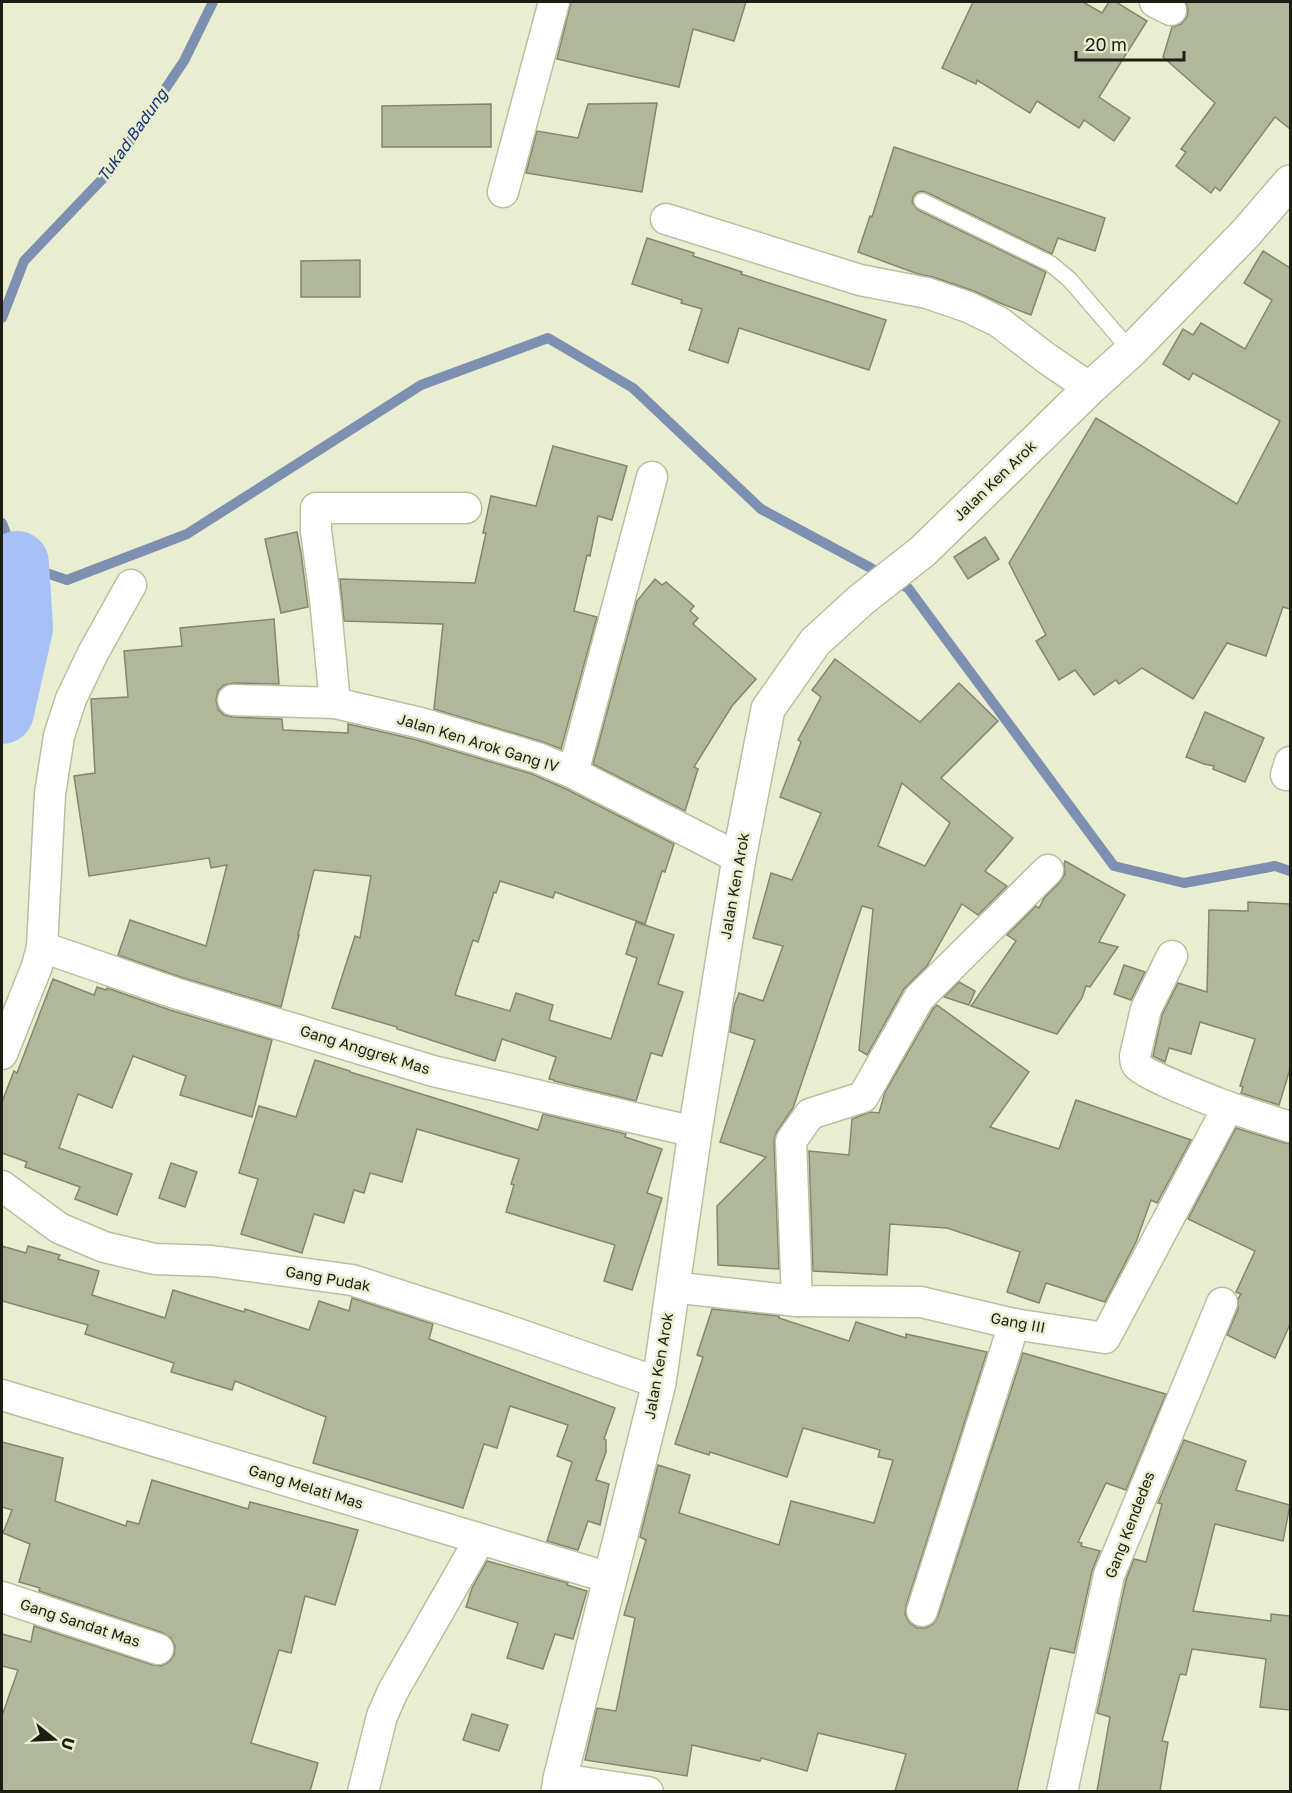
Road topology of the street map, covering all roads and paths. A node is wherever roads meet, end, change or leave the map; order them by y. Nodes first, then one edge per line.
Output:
1 (554, 2) edge
2 (1290, 182) edge
3 (503, 192) dead end
4 (922, 201) dead end
5 (666, 219) dead end
6 (1131, 351) junction
7 (1090, 388) junction
8 (652, 477) dead end
9 (466, 508) dead end
10 (131, 585) dead end
11 (234, 700) dead end
12 (335, 703) junction
13 (573, 773) junction
14 (739, 858) junction
15 (1048, 870) dead end
16 (42, 947) junction
17 (1172, 956) dead end
18 (2, 1054) edge
19 (1228, 1107) junction
20 (1290, 1128) edge
21 (695, 1132) junction
22 (2, 1186) edge
23 (672, 1287) junction
24 (797, 1301) junction
25 (1222, 1303) dead end
26 (1014, 1324) junction
27 (659, 1383) junction
28 (2, 1395) edge
29 (480, 1539) junction
30 (610, 1578) junction
31 (2, 1597) edge
32 (922, 1611) dead end
33 (158, 1649) dead end
34 (559, 1785) edge
35 (363, 1791) edge
36 (648, 1791) edge
37 (1062, 1791) edge

1 - 3 street
2 - 6 street, Jalan Ken Arok
4 - 6 lane
5 - 7 street
6 - 7 street, Jalan Ken Arok
7 - 14 street, Jalan Ken Arok
8 - 13 street
9 - 12 street
10 - 16 street
11 - 12 street, Jalan Ken Arok Gang IV
12 - 13 street, Jalan Ken Arok Gang IV
13 - 14 street, Jalan Ken Arok Gang IV
14 - 21 street, Jalan Ken Arok
15 - 24 street
16 - 18 street
16 - 21 street, Gang Anggrek Mas
17 - 19 street
19 - 20 street
19 - 26 street, Gang III
21 - 23 street, Jalan Ken Arok
22 - 27 street, Gang Pudak
23 - 24 street, Gang III
23 - 27 street, Jalan Ken Arok
24 - 26 street, Gang III
25 - 37 street, Gang Kendedes
26 - 32 street
27 - 30 street, Jalan Ken Arok
28 - 29 street, Gang Melati Mas
29 - 30 street, Gang Melati Mas
29 - 35 street
30 - 34 street, Jalan Ken Arok
31 - 33 street, Gang Sandat Mas
34 - 36 street

